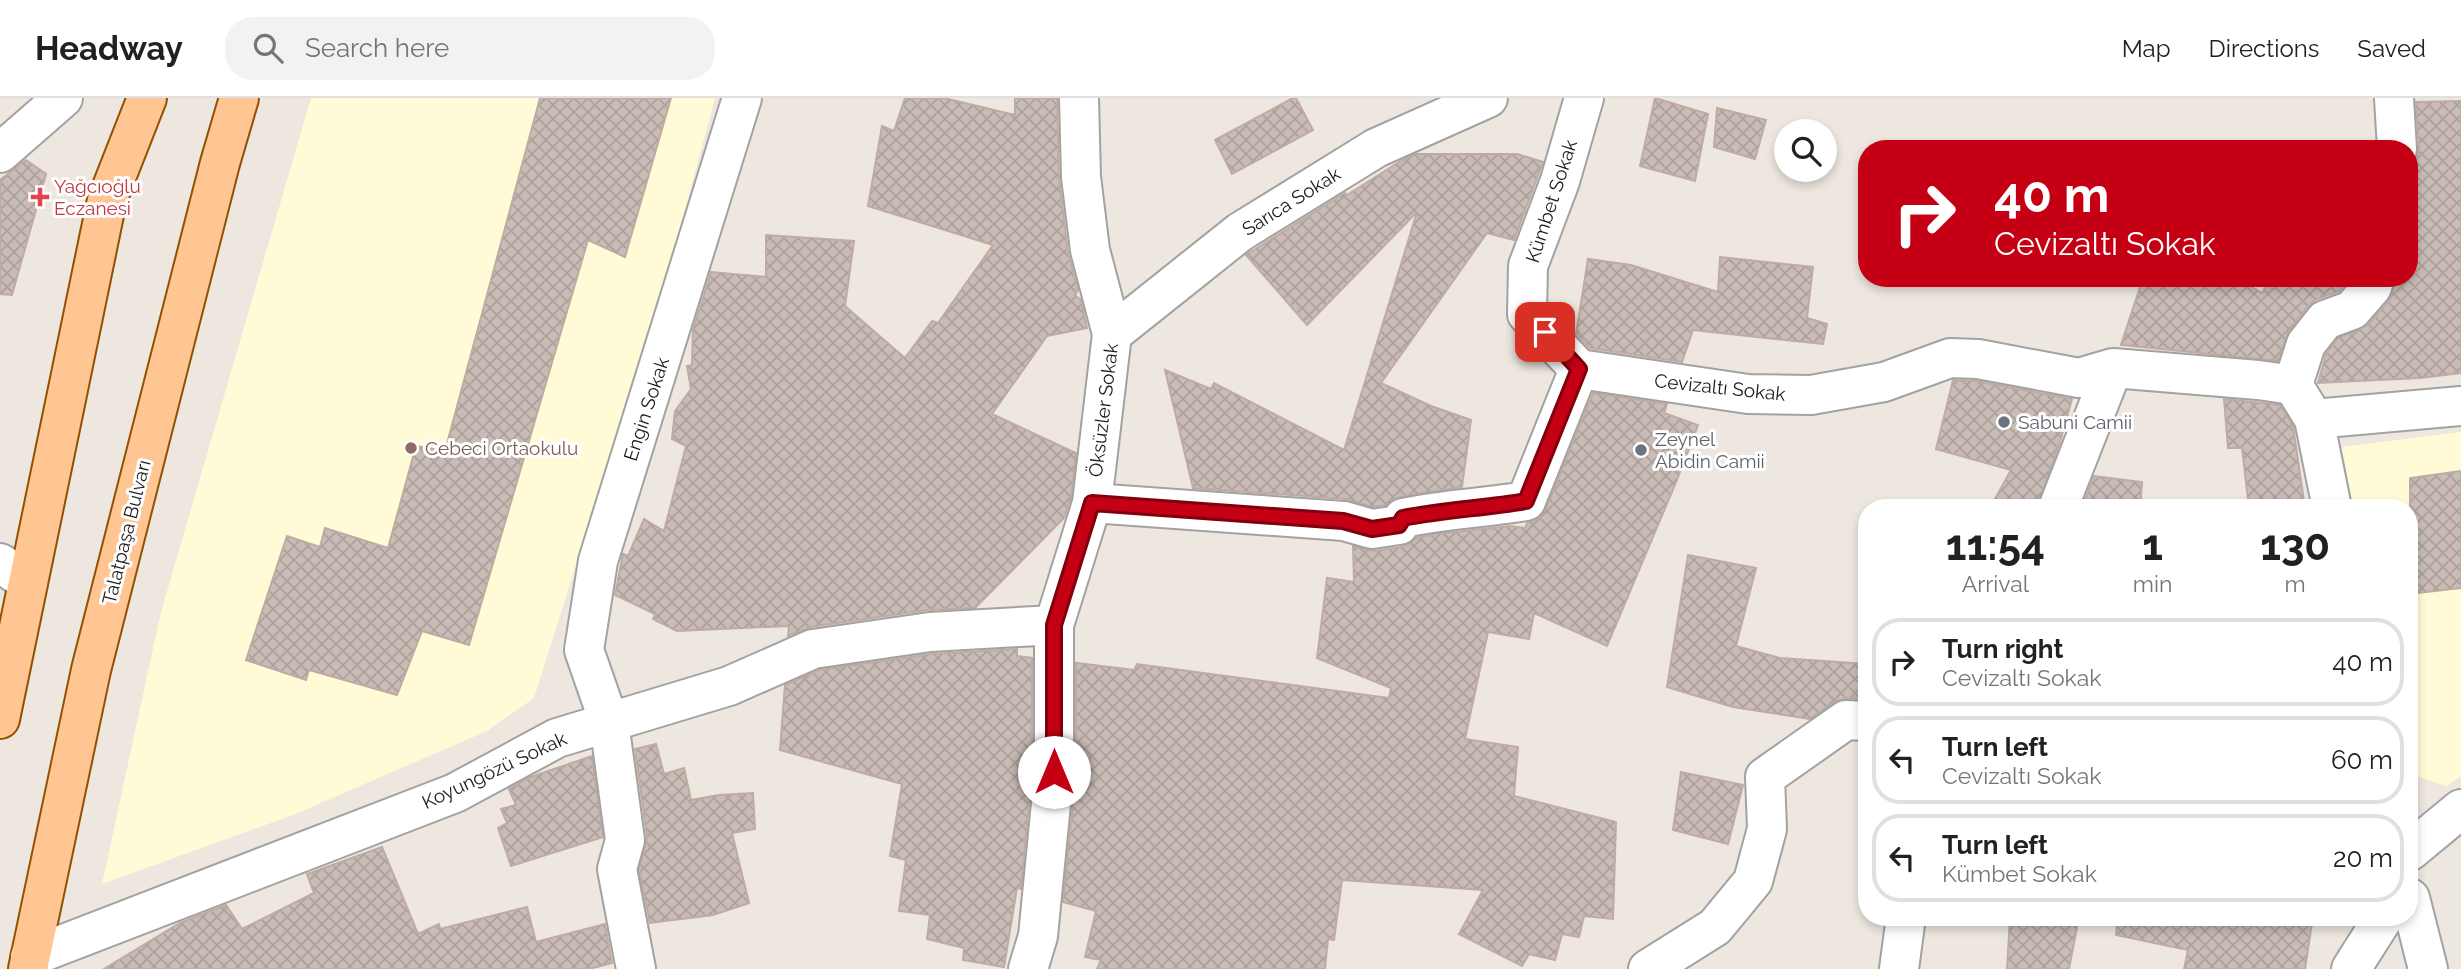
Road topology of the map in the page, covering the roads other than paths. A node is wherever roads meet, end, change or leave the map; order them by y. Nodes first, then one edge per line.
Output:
1 (147, 98) edge
2 (239, 98) edge
3 (742, 98) edge
4 (1079, 98) edge
5 (1488, 98) edge
6 (1584, 98) edge
7 (2394, 98) edge
8 (45, 104) edge
9 (2396, 140) edge
10 (0, 153) edge
11 (2372, 287) edge
12 (1112, 334) junction
13 (2113, 368) junction
14 (1579, 369) junction
15 (2292, 385) junction
16 (2461, 406) edge
17 (2314, 419) junction
18 (2062, 499) edge
19 (2330, 499) edge
20 (1092, 503) junction
21 (14, 572) edge
22 (1054, 625) junction
23 (0, 719) edge
24 (1858, 721) edge
25 (609, 722) junction
26 (2461, 809) edge
27 (2418, 844) edge
28 (1905, 926) edge
29 (2378, 926) edge
30 (2417, 926) edge
31 (29, 963) edge
32 (1035, 968) edge
33 (636, 969) edge
34 (1648, 969) edge
35 (1899, 969) edge
36 (2351, 969) edge
37 (2428, 969) edge

1 - 21 main road
2 - 31 main road, Talatpaşa Bulvarı
3 - 25 street, Engin Sokak
4 - 12 street, Öksüzler Sokak
5 - 12 street, Sarıca Sokak
6 - 14 street, Kümbet Sokak
7 - 9 street
8 - 10 street
11 - 15 street
12 - 20 street, Öksüzler Sokak
13 - 14 street, Cevizaltı Sokak
13 - 15 street, Cevizaltı Sokak
13 - 18 street
14 - 20 street
15 - 17 street
16 - 17 street
17 - 19 street
20 - 22 street, Öksüzler Sokak
21 - 23 main road
22 - 25 street, Koyungözü Sokak
22 - 32 street, Öksüzler Sokak
24 - 34 street
25 - 31 street, Koyungözü Sokak
25 - 33 street, Engin Sokak
26 - 27 street
28 - 35 street
29 - 36 street
30 - 37 street

